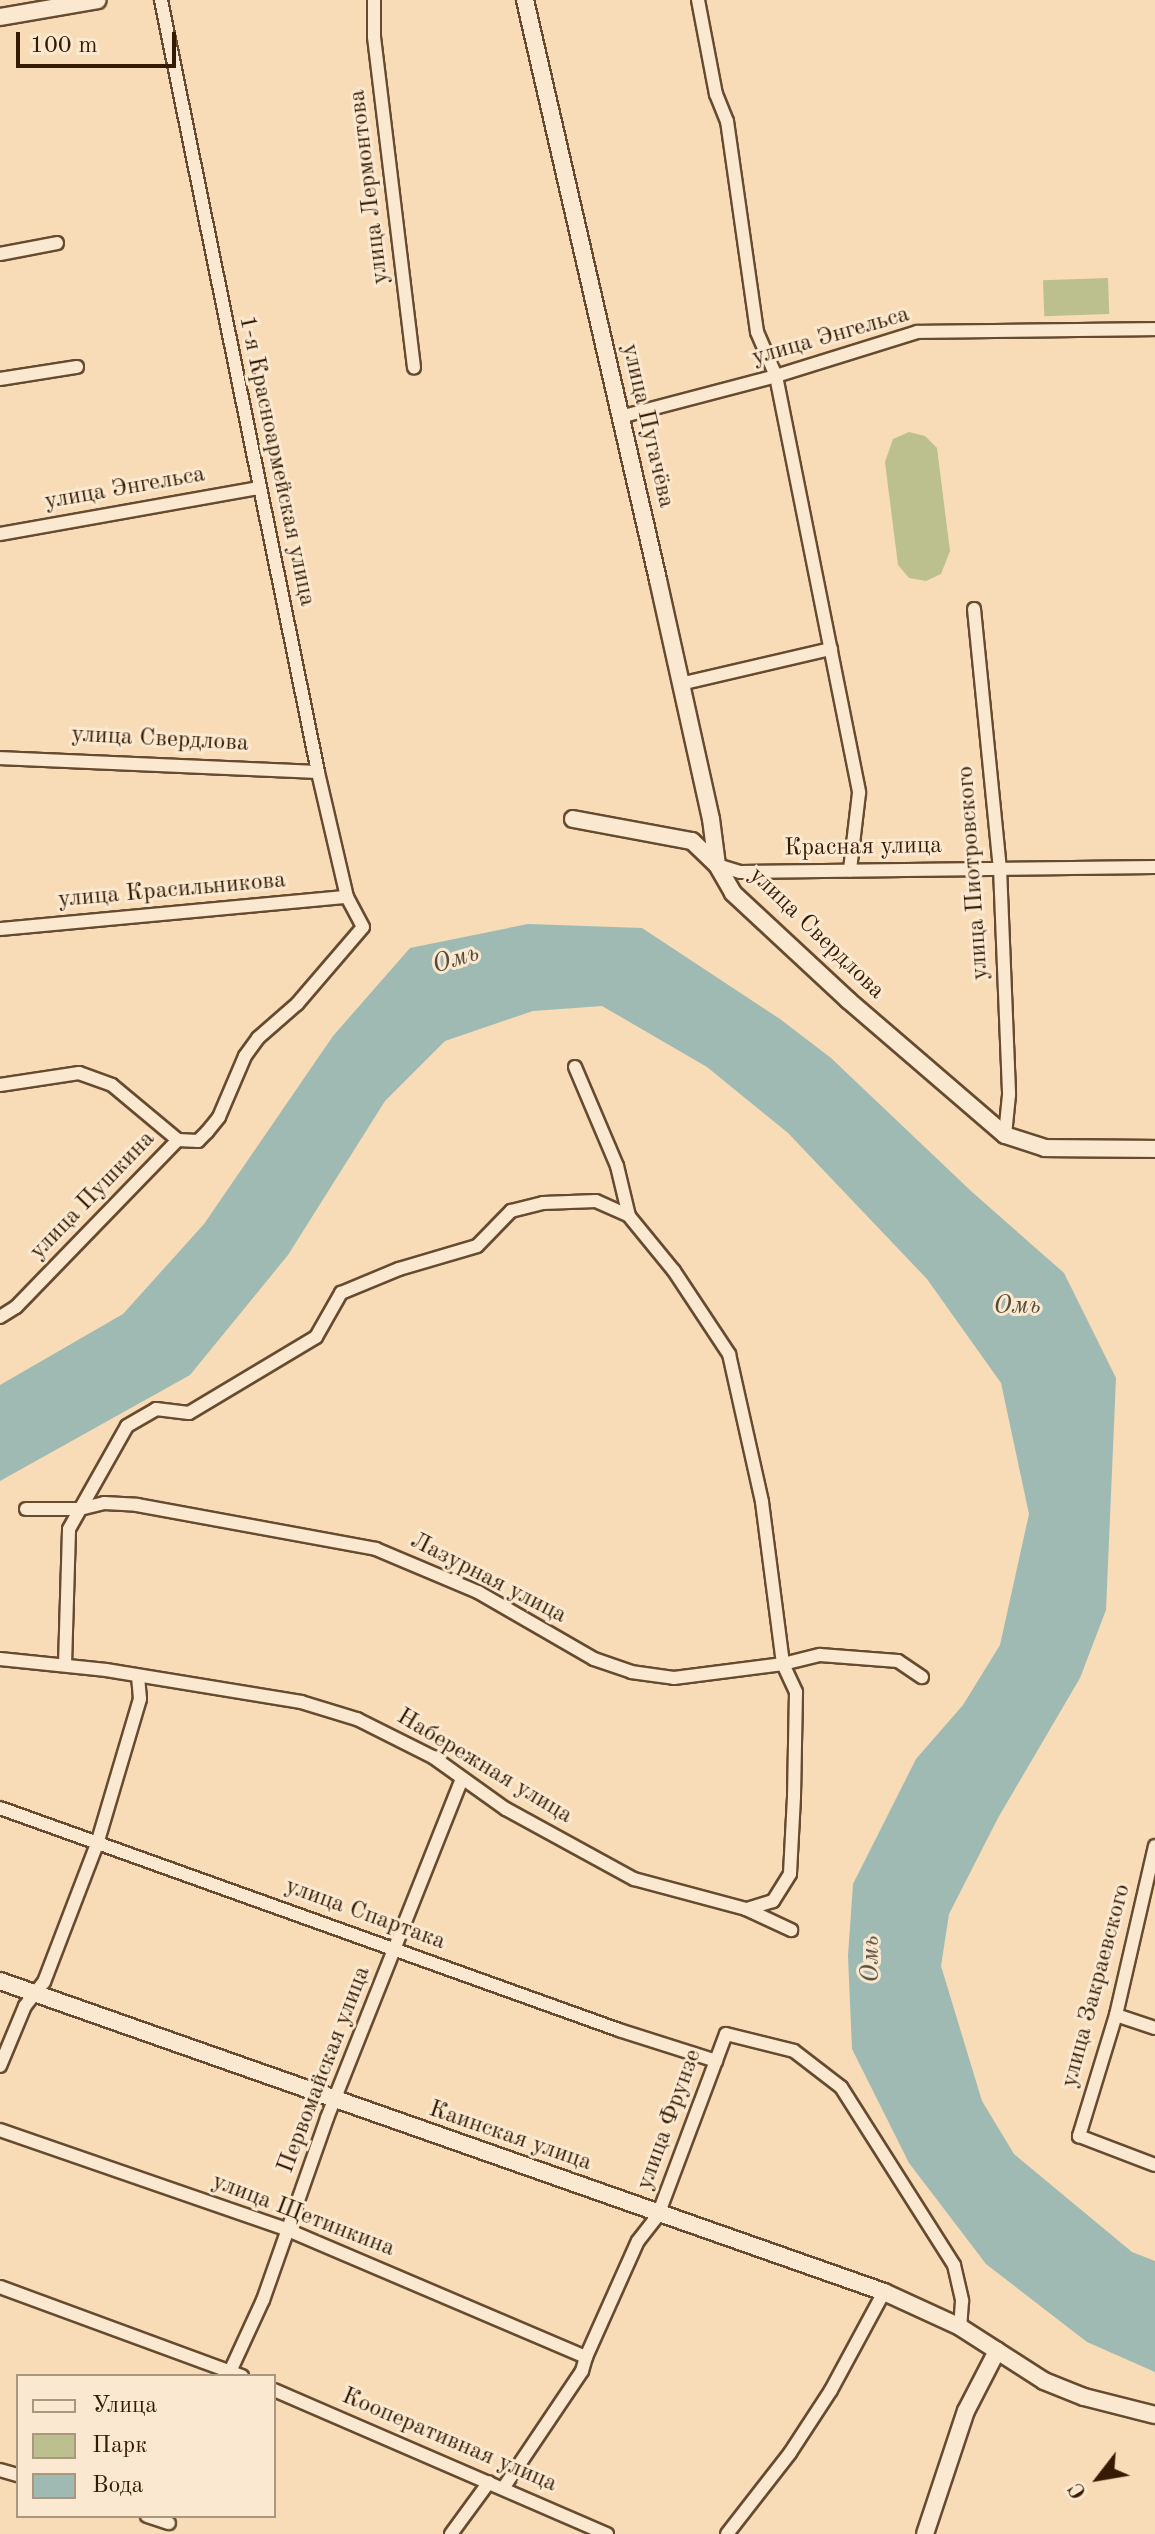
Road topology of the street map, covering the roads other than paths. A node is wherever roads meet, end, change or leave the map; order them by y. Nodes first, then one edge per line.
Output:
1 (98, 0) edge
2 (161, 0) edge
3 (374, 0) edge
4 (525, 0) edge
5 (698, 0) edge
6 (0, 17) edge
7 (57, 243) dead end
8 (0, 254) edge
9 (1155, 329) edge
10 (77, 367) dead end
11 (414, 368) dead end
12 (776, 376) junction
13 (0, 379) edge
14 (620, 417) junction
15 (259, 488) junction
16 (0, 534) edge
17 (974, 609) dead end
18 (831, 649) junction
19 (680, 684) junction
20 (0, 758) edge
21 (318, 772) junction
22 (573, 819) dead end
23 (717, 865) junction
24 (1155, 867) edge
25 (1000, 868) junction
26 (850, 870) junction
27 (347, 897) junction
28 (363, 927) joint
29 (0, 929) edge
30 (575, 1067) dead end
31 (0, 1085) edge
32 (1005, 1135) junction
33 (178, 1140) junction
34 (1155, 1149) edge
35 (629, 1216) junction
36 (0, 1317) edge
37 (26, 1509) dead end
38 (80, 1509) junction
39 (0, 1659) edge
40 (783, 1664) junction
41 (65, 1665) junction
42 (138, 1676) junction
43 (922, 1677) dead end
44 (462, 1779) junction
45 (0, 1808) edge
46 (97, 1844) junction
47 (1155, 1846) edge
48 (1150, 1896) edge
49 (746, 1909) junction
50 (791, 1930) dead end
51 (394, 1949) junction
52 (0, 1981) edge
53 (33, 1993) junction
54 (1116, 2015) junction
55 (1155, 2028) edge
56 (716, 2061) junction
57 (0, 2066) edge
58 (333, 2100) junction
59 (0, 2130) edge
60 (1155, 2165) edge
61 (658, 2215) junction
62 (288, 2230) junction
63 (0, 2287) edge
64 (884, 2292) junction
65 (960, 2327) junction
66 (997, 2351) junction
67 (586, 2357) junction
68 (233, 2374) edge
69 (276, 2391) edge
70 (1155, 2415) edge
71 (489, 2482) junction
72 (504, 2487) junction
73 (451, 2534) edge
74 (607, 2534) edge
75 (727, 2534) edge
76 (925, 2534) edge

1 - 6 street
2 - 15 street, 1-я Красноармейская улица
3 - 11 street, улица Лермонтова
4 - 14 street, улица Пугачёва
5 - 12 street
7 - 8 street
9 - 12 street, улица Энгельса
10 - 13 street
12 - 14 street, улица Энгельса
12 - 18 street
14 - 19 street, улица Пугачёва
15 - 16 street, улица Энгельса
15 - 21 street, 1-я Красноармейская улица
17 - 25 street, улица Пиотровского
18 - 19 street
18 - 26 street
19 - 23 street, улица Пугачёва
20 - 21 street, улица Свердлова
21 - 27 street, 1-я Красноармейская улица
22 - 23 street, улица Свердлова
23 - 26 street, Красная улица
23 - 32 street, улица Свердлова
24 - 25 street, Красная улица
25 - 26 street, Красная улица
25 - 32 street, улица Пиотровского
27 - 28 street, 1-я Красноармейская улица
27 - 29 street, улица Красильникова
28 - 33 street, улица Пушкина
30 - 35 street
31 - 33 street
32 - 34 street
33 - 36 street, улица Пушкина
35 - 38 street
35 - 40 street
37 - 38 street, Лазурная улица
38 - 40 street, Лазурная улица
38 - 41 street
39 - 41 street, Набережная улица
40 - 43 street, Лазурная улица
40 - 49 street
41 - 42 street, Набережная улица
42 - 44 street, Набережная улица
42 - 46 street
44 - 49 street, Набережная улица
44 - 51 street, Первомайская улица
45 - 46 street, улица Спартака
46 - 51 street, улица Спартака
46 - 53 street
47 - 48 street, улица Закраевского
48 - 54 street, улица Закраевского
49 - 50 street, Набережная улица
51 - 56 street, улица Спартака
51 - 58 street, Первомайская улица
52 - 53 street, Каинская улица
53 - 57 street
53 - 58 street, Каинская улица
54 - 55 street
54 - 60 street, улица Закраевского
56 - 61 street, улица Фрунзе
56 - 65 street, улица Фрунзе
58 - 61 street, Каинская улица
58 - 62 street, Первомайская улица
59 - 62 street, улица Щетинкина
61 - 64 street, Каинская улица
61 - 67 street, улица Фрунзе
62 - 67 street, улица Щетинкина
62 - 68 street, Первомайская улица
63 - 68 street
64 - 65 street, Каинская улица
64 - 75 street
65 - 66 street, Каинская улица
66 - 70 street, Каинская улица
66 - 76 street
67 - 72 street, улица Фрунзе
69 - 71 street, Кооперативная улица
71 - 72 street, Кооперативная улица
71 - 73 street
72 - 74 street, Кооперативная улица

